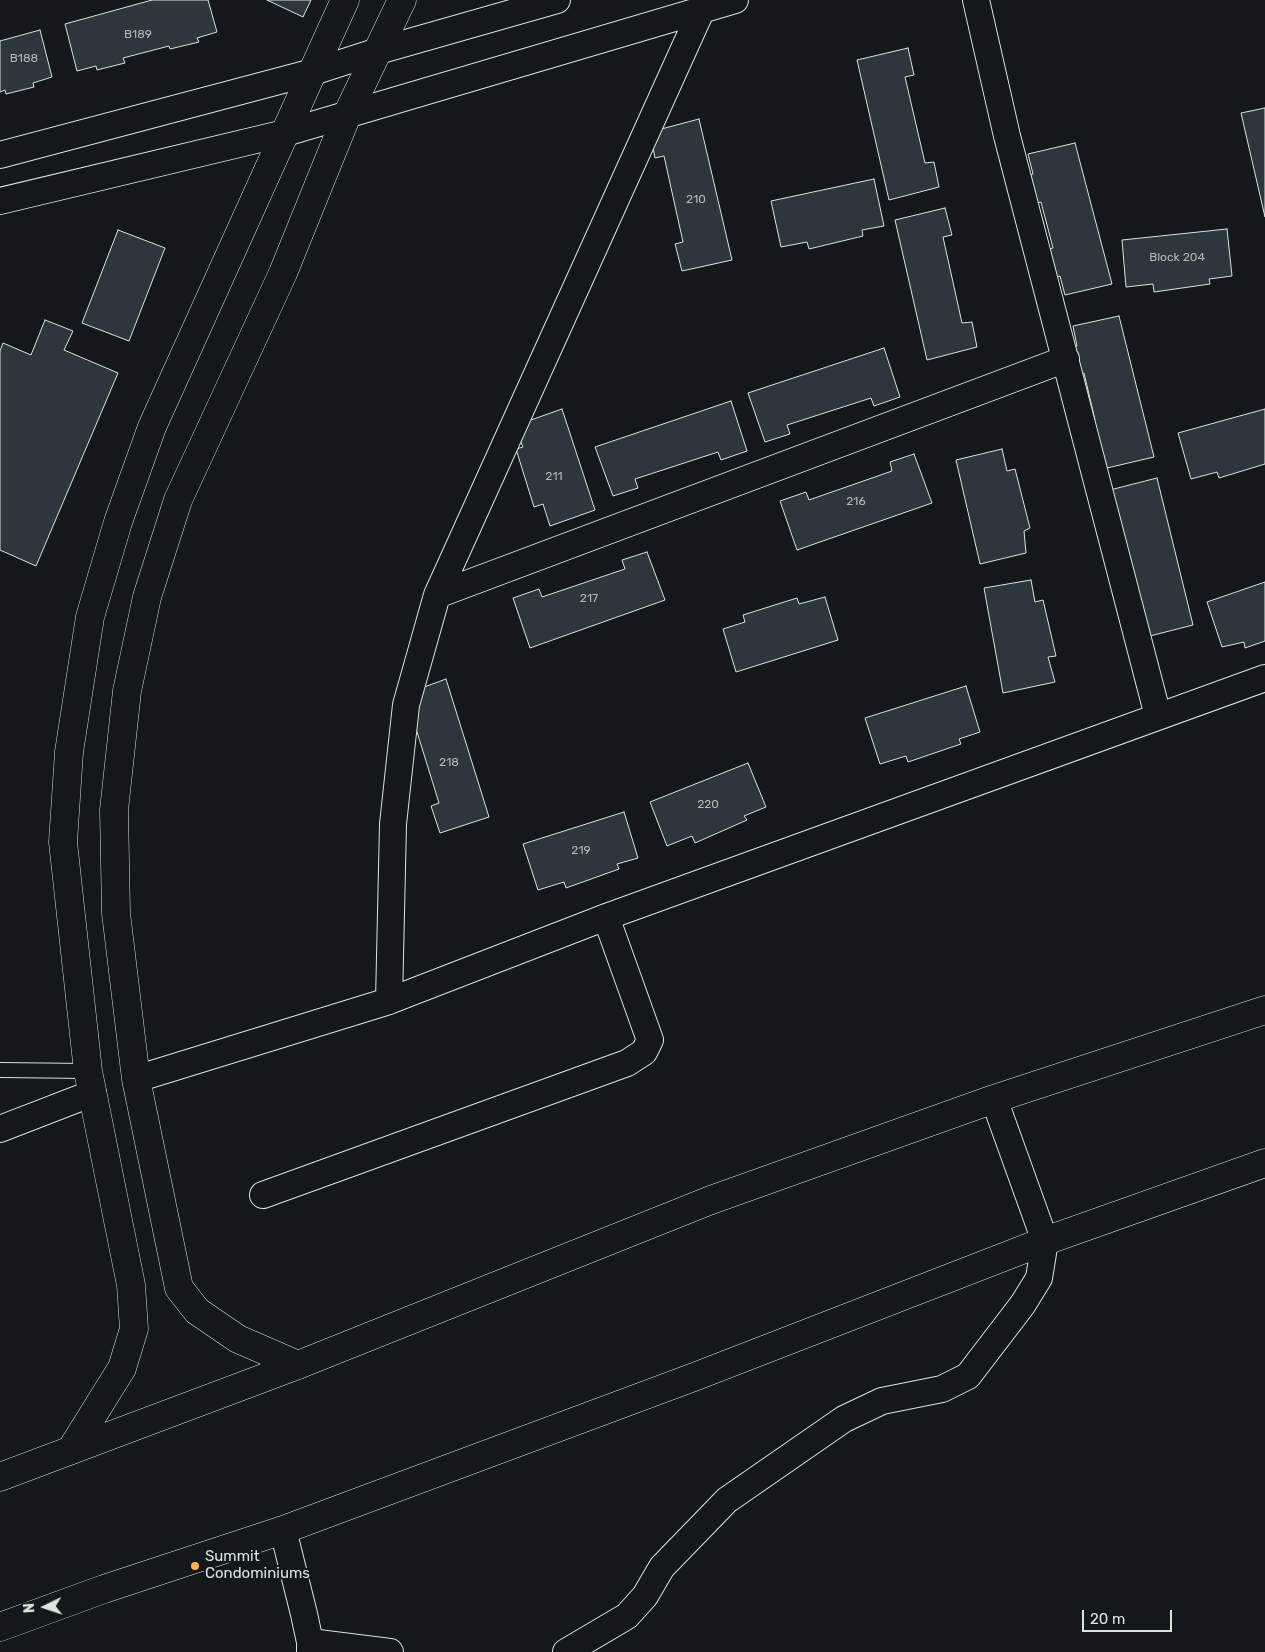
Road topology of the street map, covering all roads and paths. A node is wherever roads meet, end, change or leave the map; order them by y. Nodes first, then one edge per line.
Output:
1 (345, 0) edge
2 (402, 0) edge
3 (557, 0) edge
4 (735, 0) edge
5 (976, 0) edge
6 (702, 9) junction
7 (378, 51) junction
8 (313, 72) junction
9 (347, 115) junction
10 (285, 133) junction
11 (0, 155) edge
12 (0, 201) edge
13 (1066, 359) junction
14 (437, 595) junction
15 (1265, 678) edge
16 (1158, 716) junction
17 (606, 918) junction
18 (389, 1001) junction
19 (1265, 1010) edge
20 (0, 1070) edge
21 (136, 1079) junction
22 (90, 1082) junction
23 (994, 1099) junction
24 (0, 1129) edge
25 (1265, 1163) edge
26 (263, 1195) dead end
27 (1045, 1241) junction
28 (298, 1365) junction
29 (72, 1450) junction
30 (0, 1477) edge
31 (283, 1530) junction
32 (0, 1627) edge
33 (310, 1647) edge
34 (390, 1652) edge
35 (566, 1652) edge

1 - 8 main road
2 - 7 main road
3 - 7 street
4 - 6 street
5 - 13 street
6 - 9 street
6 - 14 street
7 - 8 street
7 - 9 main road
8 - 10 main road
8 - 11 street
9 - 10 street
9 - 21 main road
10 - 12 street
10 - 22 main road
13 - 14 street
13 - 16 street
14 - 18 street
15 - 16 street
16 - 17 street
17 - 18 street
17 - 26 street
18 - 21 street
19 - 23 main road
20 - 22 lane
21 - 28 main road
22 - 24 street
22 - 29 main road
23 - 27 street
23 - 28 main road
25 - 27 main road
27 - 31 main road
27 - 35 street
28 - 29 main road
29 - 30 main road
31 - 32 main road
31 - 33 street
33 - 34 street

